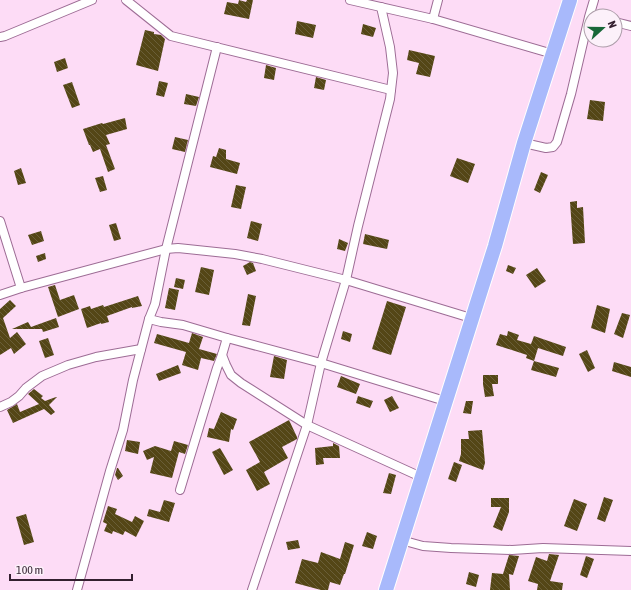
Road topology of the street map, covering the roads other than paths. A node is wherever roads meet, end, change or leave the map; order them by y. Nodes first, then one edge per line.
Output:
1 (92, 0) edge
2 (126, 0) edge
3 (354, 0) edge
4 (438, 0) edge
5 (570, 0) edge
6 (381, 7) junction
7 (433, 19) junction
8 (0, 37) edge
9 (583, 45) edge
10 (217, 47) junction
11 (553, 54) junction
12 (391, 90) junction
13 (524, 143) junction
14 (0, 221) edge
15 (166, 249) junction
16 (346, 280) junction
17 (21, 288) junction
18 (0, 295) edge
19 (471, 318) junction
20 (149, 319) junction
21 (227, 338) junction
22 (141, 349) junction
23 (222, 355) junction
24 (321, 363) junction
25 (445, 401) junction
26 (0, 407) edge
27 (307, 425) junction
28 (421, 477) junction
29 (180, 490) dead end
30 (401, 540) junction
31 (631, 551) edge
32 (78, 590) edge
33 (253, 590) edge
34 (386, 590) edge

1 - 8 street
2 - 10 street
3 - 6 street
4 - 7 street
5 - 11 highway
6 - 7 street
6 - 12 street
7 - 11 street
9 - 13 street
10 - 12 street
10 - 15 street
11 - 13 highway
12 - 16 street
13 - 19 highway
14 - 17 street
15 - 16 street
15 - 17 street
15 - 20 street
16 - 19 street
16 - 24 street
17 - 18 street
19 - 25 highway
20 - 21 street
20 - 22 street
21 - 23 street
21 - 24 street
22 - 26 street
22 - 32 street
23 - 27 street
23 - 29 street
24 - 25 street
24 - 27 street
25 - 28 highway
27 - 28 street
27 - 33 street
28 - 30 highway
30 - 31 street
30 - 34 highway

